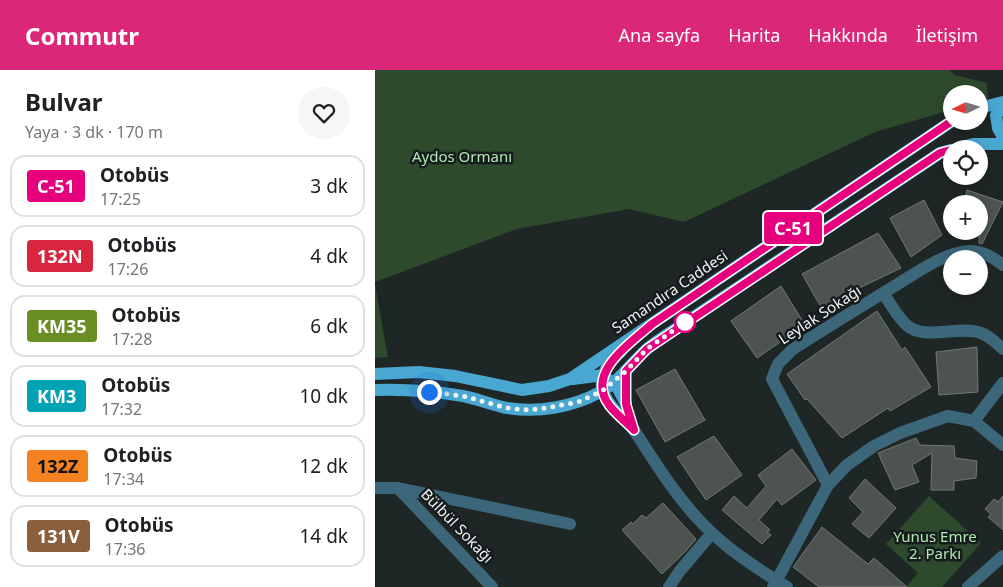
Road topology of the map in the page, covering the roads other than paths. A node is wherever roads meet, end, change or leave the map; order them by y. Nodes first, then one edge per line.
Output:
1 (1003, 102) edge
2 (988, 106) edge
3 (1003, 106) edge
4 (943, 127) edge
5 (1003, 137) edge
6 (988, 144) edge
7 (1003, 144) edge
8 (943, 152) edge
9 (1003, 265) edge
10 (883, 294) junction
11 (652, 324) junction
12 (1003, 349) edge
13 (626, 371) junction
14 (375, 374) edge
15 (608, 378) junction
16 (570, 379) junction
17 (1003, 383) edge
18 (375, 390) edge
19 (602, 391) junction
20 (578, 402) junction
21 (609, 404) junction
22 (626, 404) junction
23 (974, 421) junction
24 (634, 430) junction
25 (1003, 445) edge
26 (828, 486) junction
27 (375, 488) edge
28 (398, 488) junction
29 (570, 524) dead end
30 (712, 533) junction
31 (1003, 556) edge
32 (779, 585) edge
33 (492, 587) edge
34 (669, 587) edge
35 (968, 587) edge

1 - 2 main road
3 - 5 main road
4 - 11 main road, Samandıra Caddesi
6 - 7 main road
8 - 13 main road
9 - 10 street, Leylak Sokağı
10 - 12 street
10 - 26 street, Leylak Sokağı
11 - 15 main road
11 - 16 main road, Samandıra Caddesi
13 - 15 main road
13 - 22 main road
14 - 16 main road, Samandıra Caddesi
15 - 16 main road
15 - 19 main road
15 - 22 main road
17 - 23 street
18 - 20 main road
19 - 20 main road
19 - 21 main road
20 - 21 main road
21 - 24 main road
22 - 24 main road
23 - 25 street
23 - 26 street
24 - 30 street
26 - 32 street
27 - 28 street
28 - 29 street
28 - 33 street, Bülbül Sokağı
30 - 32 street
30 - 34 street
31 - 35 street

